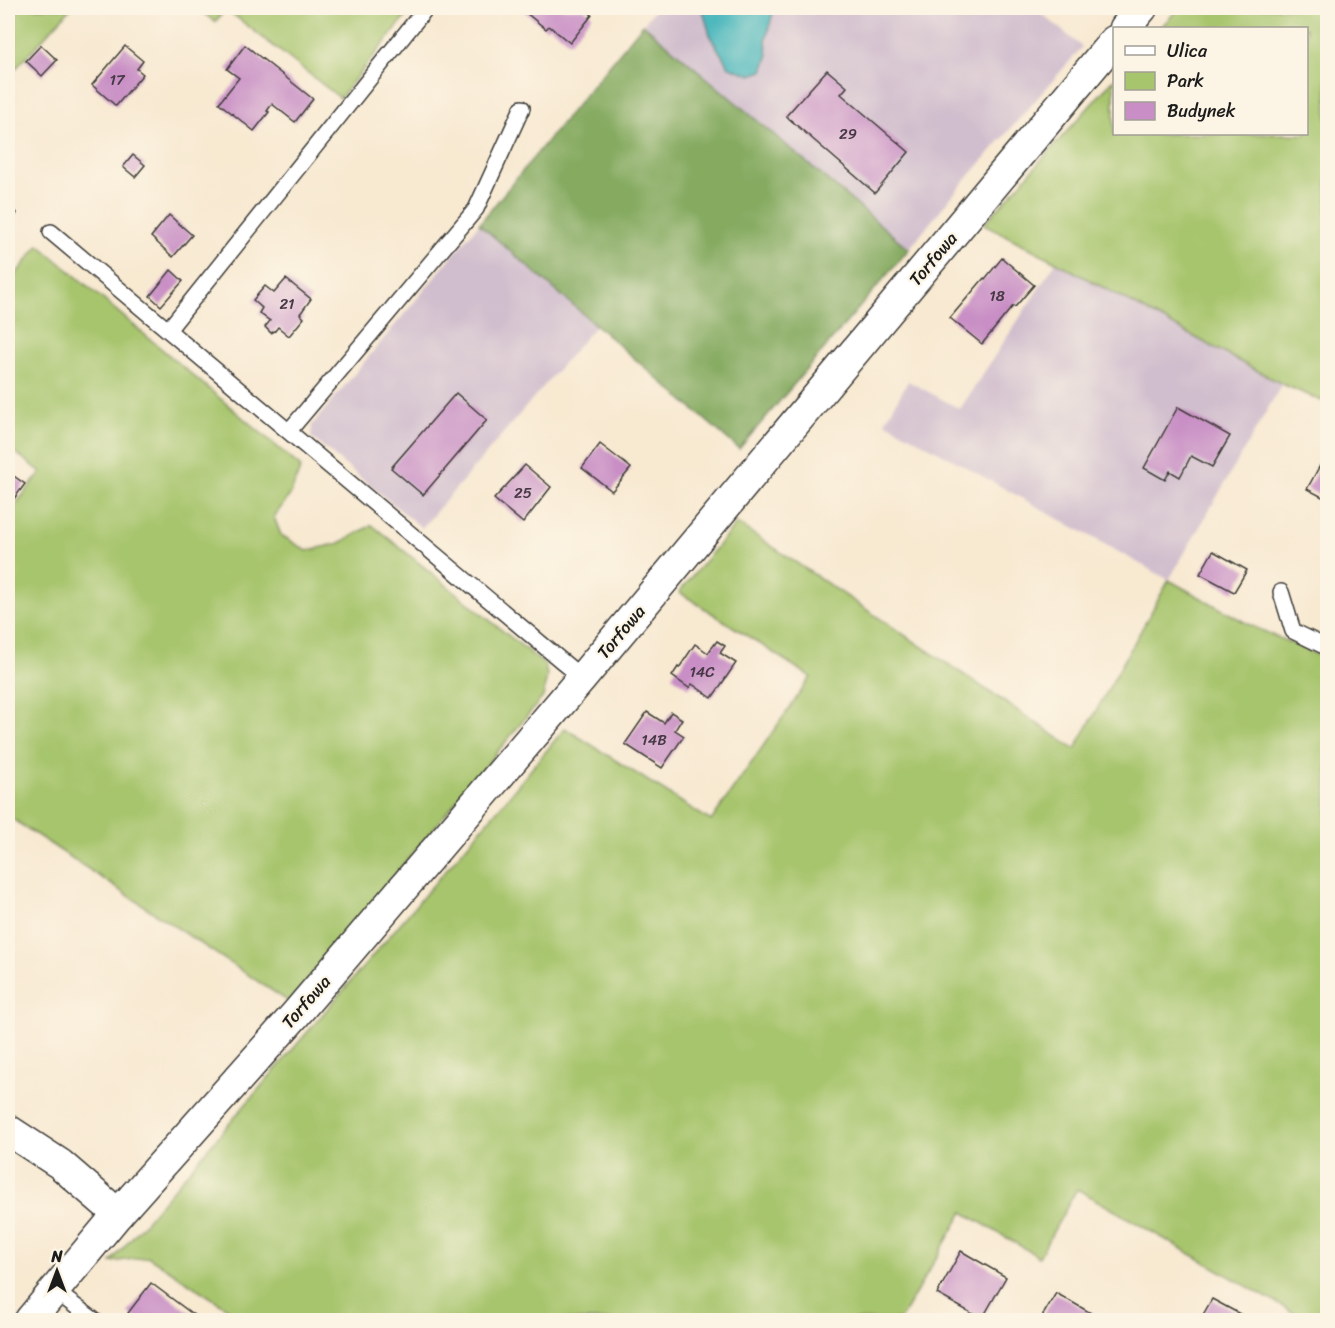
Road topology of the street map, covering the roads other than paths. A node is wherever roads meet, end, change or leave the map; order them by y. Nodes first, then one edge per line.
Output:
1 (426, 8) edge
2 (1142, 8) edge
3 (1126, 27) edge
4 (1113, 42) edge
5 (522, 108) dead end
6 (51, 232) dead end
7 (168, 330) junction
8 (289, 431) junction
9 (1281, 592) dead end
10 (1328, 648) edge
11 (582, 678) junction
12 (8, 1130) edge
13 (118, 1214) junction
14 (55, 1291) junction
15 (30, 1320) edge
16 (94, 1320) edge

1 - 7 lane
2 - 3 street
4 - 11 street, Torfowa
5 - 8 lane
6 - 7 lane
7 - 8 lane
8 - 11 lane
9 - 10 lane
11 - 13 street, Torfowa
12 - 13 street
13 - 14 street, Torfowa
14 - 15 street, Torfowa
14 - 16 lane

